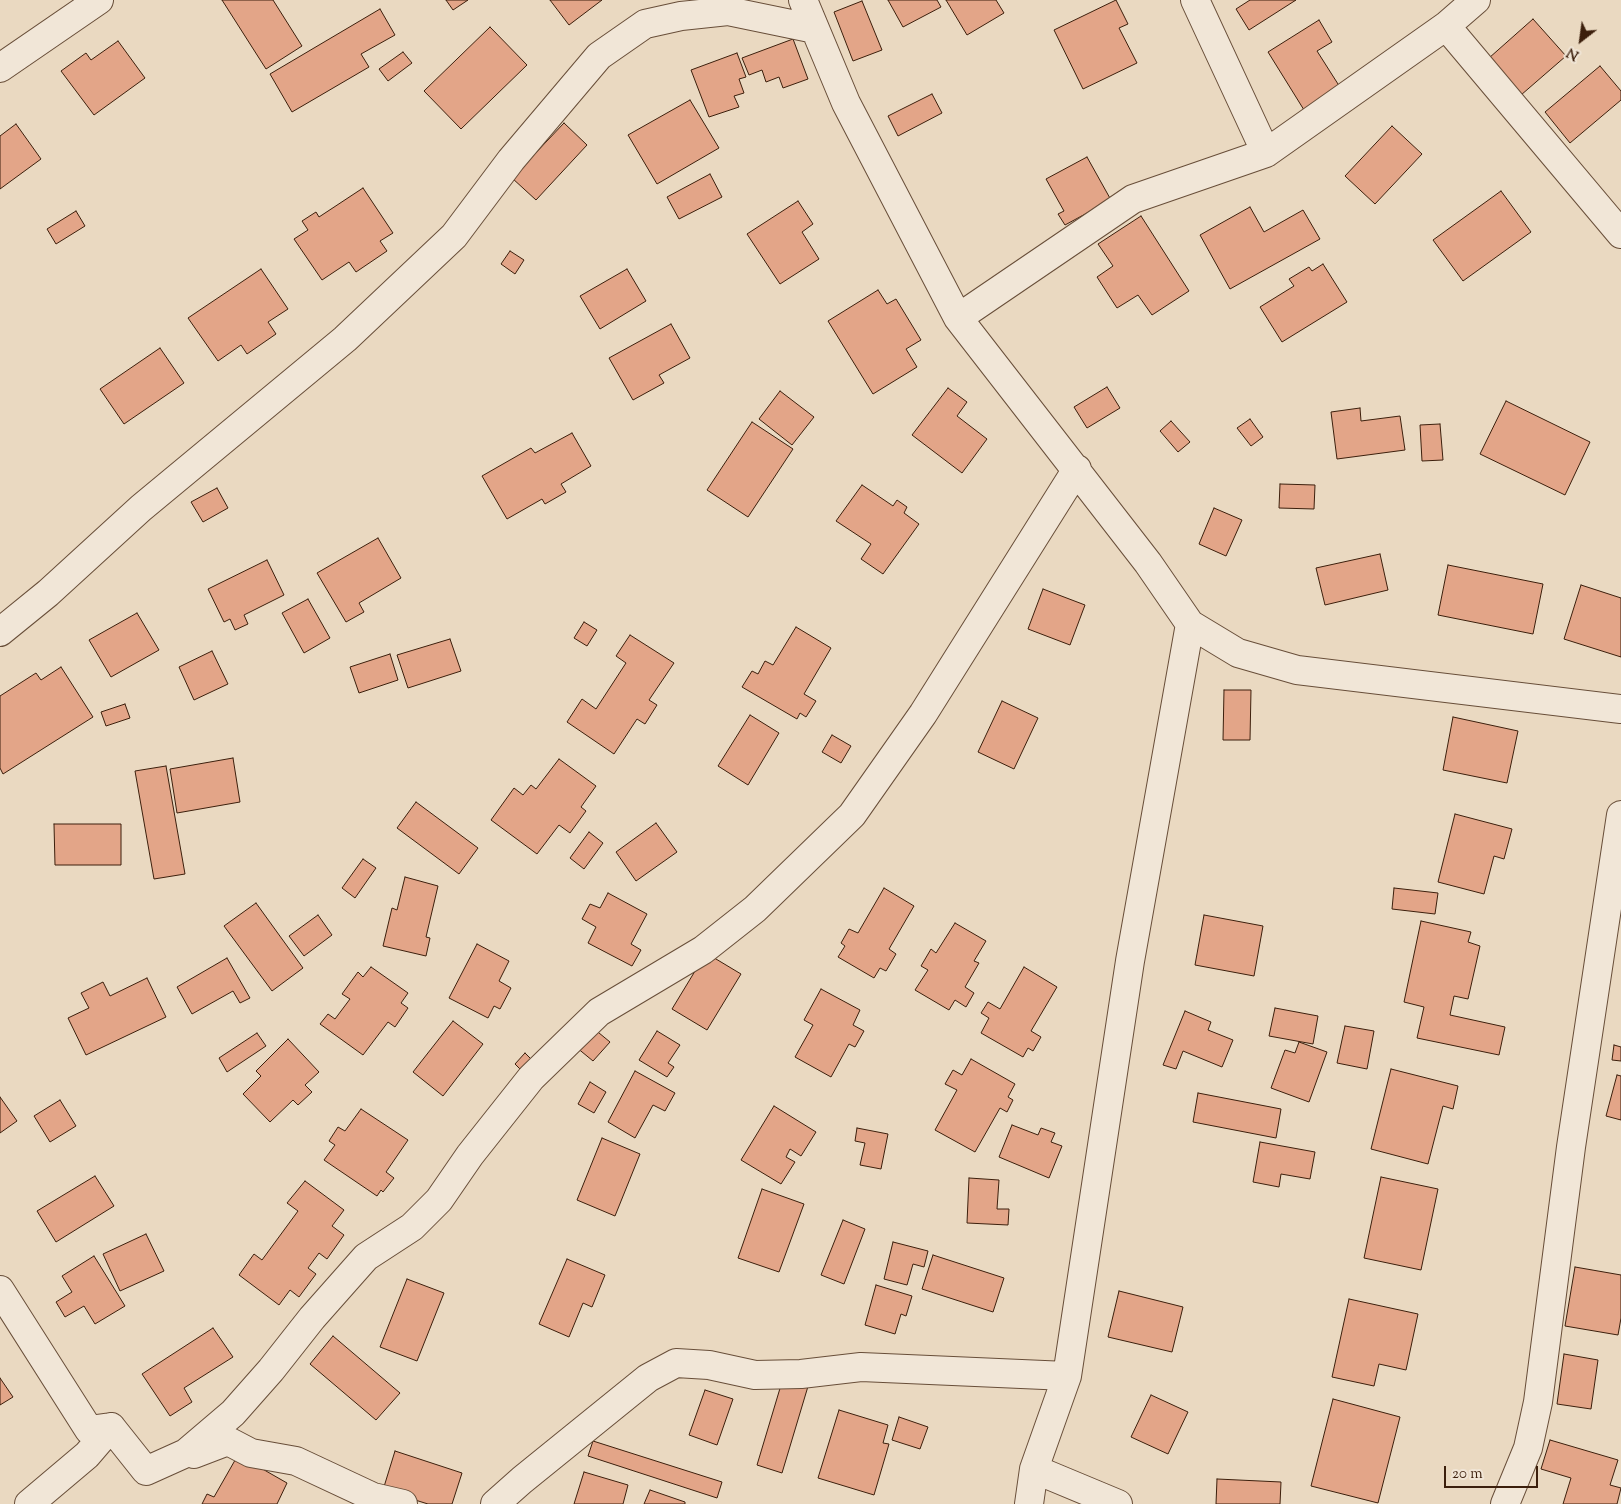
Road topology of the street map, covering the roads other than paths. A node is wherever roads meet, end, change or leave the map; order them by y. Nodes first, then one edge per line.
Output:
1 (99, 0) edge
2 (803, 0) edge
3 (1195, 0) edge
4 (1476, 0) edge
5 (1446, 26) junction
6 (816, 30) junction
7 (0, 68) edge
8 (1266, 153) junction
9 (1621, 234) edge
10 (958, 318) junction
11 (1076, 469) junction
12 (1190, 624) junction
13 (0, 632) edge
14 (1621, 709) edge
15 (1621, 815) edge
16 (0, 1290) edge
17 (1067, 1376) junction
18 (111, 1427) junction
19 (1034, 1469) junction
20 (146, 1471) junction
21 (29, 1504) edge
22 (403, 1504) edge
23 (495, 1504) edge
24 (1029, 1504) edge
25 (1118, 1504) edge
26 (1505, 1504) edge

1 - 7 street
2 - 6 street
3 - 8 street
4 - 5 street
5 - 8 street
5 - 9 street
6 - 10 street
6 - 13 street
8 - 10 street
10 - 11 street
11 - 12 street
11 - 20 street
12 - 14 street
12 - 17 street
15 - 26 street
16 - 18 street
17 - 19 street
17 - 23 street
18 - 20 street
18 - 21 street
19 - 24 street
19 - 25 street
20 - 22 street

